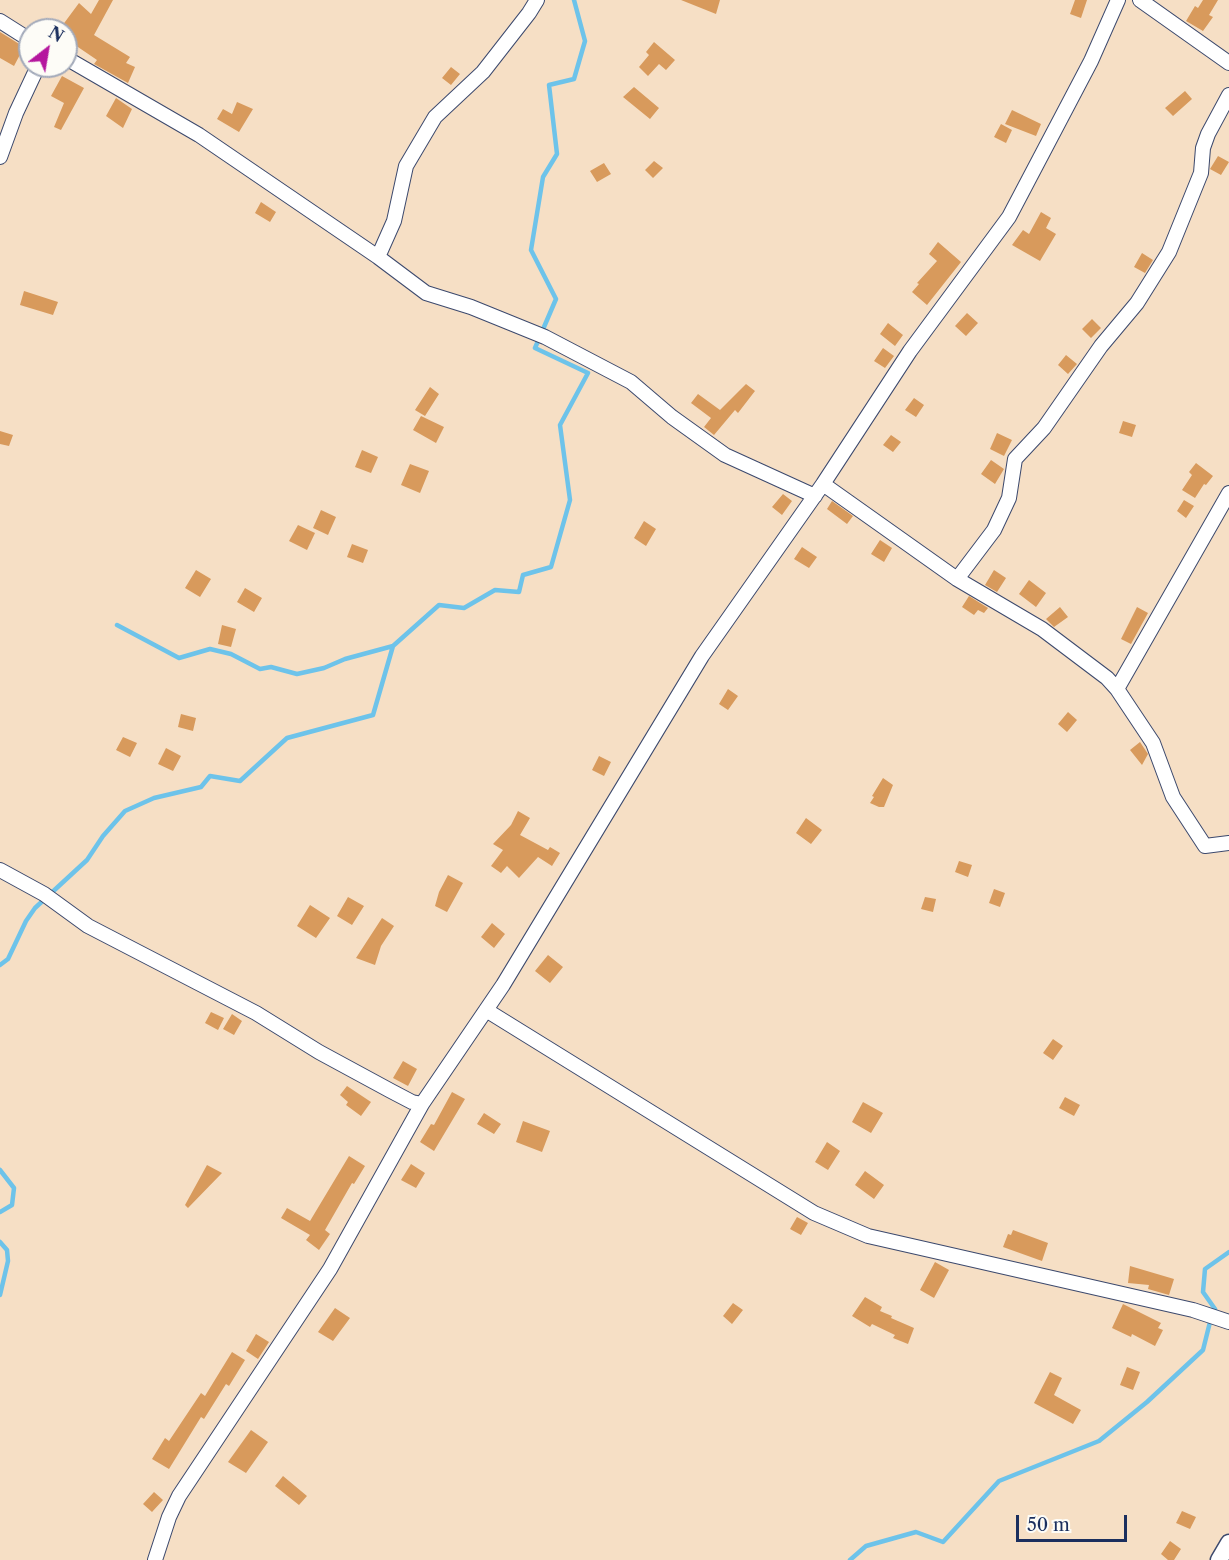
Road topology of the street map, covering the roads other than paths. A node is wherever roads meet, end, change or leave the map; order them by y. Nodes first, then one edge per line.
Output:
1 (537, 0) edge
2 (1118, 0) edge
3 (1140, 0) edge
4 (0, 21) edge
5 (18, 32) edge
6 (1229, 63) edge
7 (78, 65) edge
8 (32, 78) edge
9 (1229, 94) edge
10 (0, 157) edge
11 (378, 257) junction
12 (823, 484) junction
13 (1229, 493) edge
14 (815, 496) junction
15 (957, 579) junction
16 (1117, 689) junction
17 (1229, 843) edge
18 (0, 870) edge
19 (486, 1010) junction
20 (422, 1104) junction
21 (1229, 1322) edge
22 (1229, 1543) edge
23 (155, 1560) edge
24 (1219, 1560) edge

1 - 11 street
2 - 12 street
3 - 6 street
4 - 5 street
7 - 11 street
8 - 10 street
9 - 15 street
11 - 14 street
12 - 14 street
12 - 15 street
13 - 16 street
14 - 19 street
15 - 16 street
16 - 17 street
18 - 20 street
19 - 20 street
19 - 21 street
20 - 23 street
22 - 24 street

